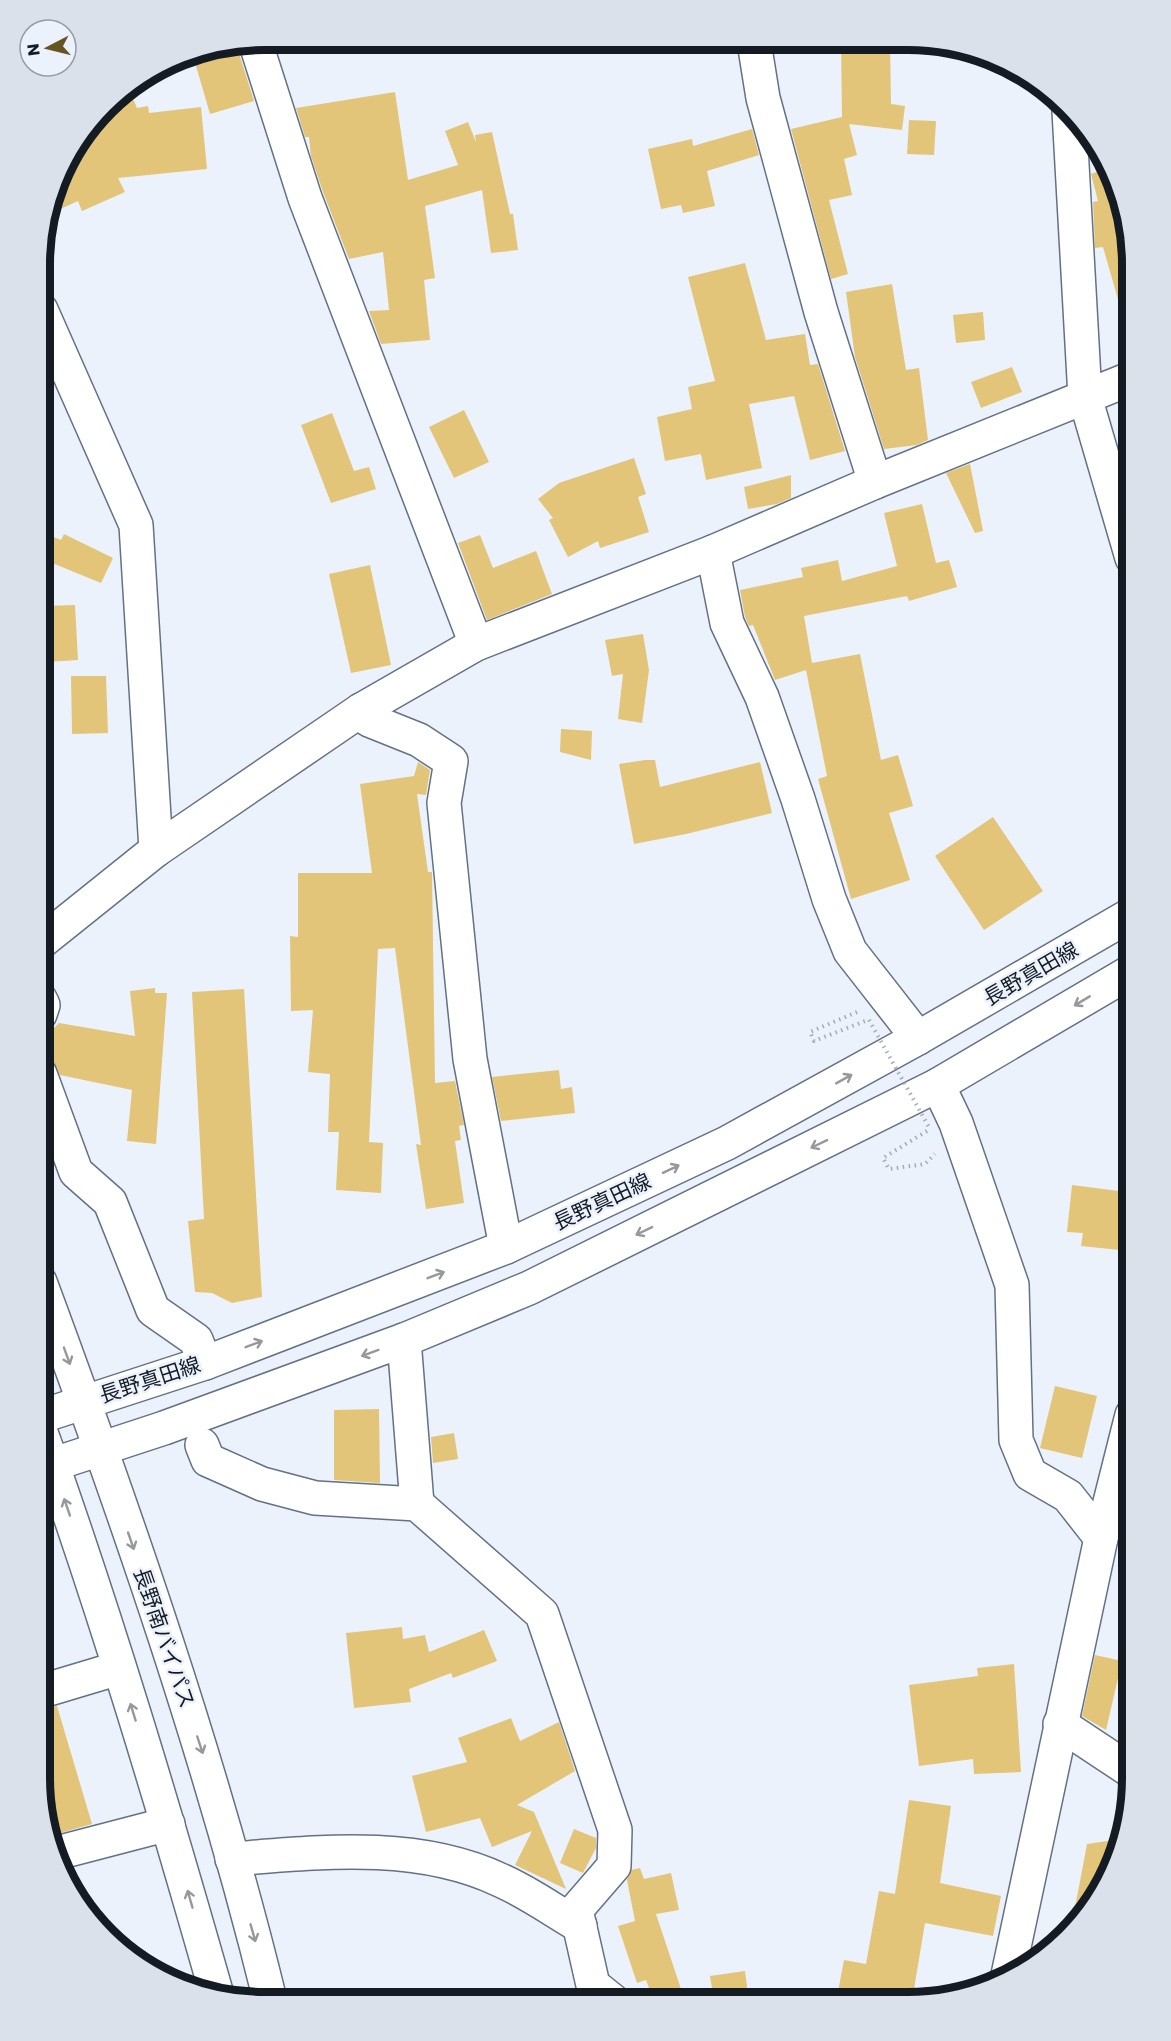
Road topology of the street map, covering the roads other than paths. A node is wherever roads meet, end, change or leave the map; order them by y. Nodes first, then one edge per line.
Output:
1 (258, 50) edge
2 (755, 50) edge
3 (1070, 125) edge
4 (50, 329) edge
5 (1122, 382) edge
6 (1085, 398) junction
7 (875, 482) junction
8 (1122, 524) edge
9 (713, 552) junction
10 (476, 644) junction
11 (361, 710) junction
12 (156, 850) junction
13 (1122, 920) edge
14 (50, 935) edge
15 (1122, 977) edge
16 (918, 1038) junction
17 (938, 1085) junction
18 (50, 1101) edge
19 (506, 1247) junction
20 (50, 1309) edge
21 (404, 1341) junction
22 (205, 1363) junction
23 (84, 1401) junction
24 (50, 1413) edge
25 (202, 1446) dead end
26 (102, 1449) junction
27 (1122, 1455) edge
28 (50, 1466) edge
29 (50, 1478) edge
30 (417, 1504) junction
31 (1101, 1538) junction
32 (119, 1668) junction
33 (50, 1689) edge
34 (1060, 1724) junction
35 (1122, 1765) edge
36 (168, 1824) junction
37 (63, 1851) edge
38 (232, 1859) junction
39 (580, 1926) junction
40 (1010, 1965) edge
41 (214, 1985) edge
42 (268, 1992) edge
43 (602, 1992) edge

1 - 10 main road
2 - 7 main road
3 - 6 main road
4 - 12 main road
5 - 6 main road
6 - 7 main road
6 - 8 main road
7 - 9 main road
9 - 10 main road
9 - 16 main road
10 - 11 main road
11 - 12 main road
11 - 19 main road
12 - 14 main road
13 - 16 main road, 長野真田線
15 -> 17 main road, 長野真田線
19 -> 16 main road, 長野真田線
17 -> 21 main road, 長野真田線
17 - 31 main road
18 - 22 main road
22 -> 19 main road, 長野真田線
20 -> 23 main road, 長野南バイパス
21 -> 26 main road, 長野真田線
21 - 30 main road
22 - 23 main road, 長野真田線
23 - 24 main road, 長野真田線
23 - 26 main road, 長野南バイパス
25 - 30 main road
26 - 28 main road, 長野真田線
26 -> 38 main road, 長野南バイパス
27 - 31 main road
32 -> 29 main road
30 - 39 main road
31 - 34 main road
32 - 33 main road
36 -> 32 main road
34 - 35 main road
34 - 40 main road
36 - 37 main road
41 -> 36 main road
38 - 39 main road
38 -> 42 main road, 長野南バイパス
39 - 43 main road

